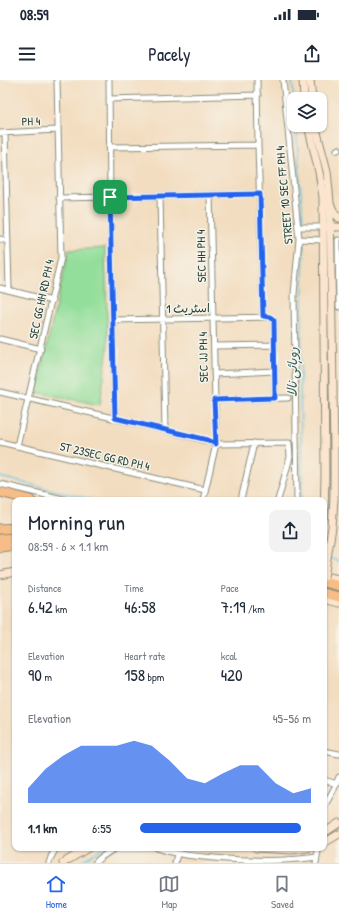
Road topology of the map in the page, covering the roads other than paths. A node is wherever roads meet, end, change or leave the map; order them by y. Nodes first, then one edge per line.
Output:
1 (57, 80) edge
2 (109, 80) edge
3 (257, 80) edge
4 (283, 80) edge
5 (303, 80) edge
6 (310, 80) edge
7 (304, 92) edge
8 (311, 92) edge
9 (258, 95) junction
10 (109, 99) junction
11 (58, 130) junction
12 (310, 132) edge
13 (317, 132) edge
14 (3, 133) edge
15 (258, 145) junction
16 (110, 147) junction
17 (0, 186) edge
18 (7, 188) junction
19 (260, 194) junction
20 (210, 195) junction
21 (160, 196) junction
22 (110, 197) junction
23 (59, 198) junction
24 (330, 202) junction
25 (339, 218) edge
26 (299, 227) junction
27 (322, 227) junction
28 (331, 227) junction
29 (339, 227) edge
30 (0, 239) edge
31 (300, 239) junction
32 (322, 240) junction
33 (336, 240) edge
34 (8, 241) junction
35 (0, 288) edge
36 (9, 290) junction
37 (52, 301) junction
38 (339, 307) edge
39 (263, 316) junction
40 (213, 317) junction
41 (162, 318) junction
42 (113, 320) junction
43 (0, 339) edge
44 (274, 345) junction
45 (214, 346) junction
46 (41, 349) junction
47 (275, 372) junction
48 (214, 374) junction
49 (0, 392) edge
50 (275, 398) junction
51 (288, 398) dead end
52 (29, 399) junction
53 (214, 400) junction
54 (115, 418) junction
55 (165, 430) junction
56 (0, 442) edge
57 (216, 444) junction
58 (254, 444) junction
59 (17, 446) junction
60 (0, 484) edge
61 (205, 490) junction
62 (0, 492) edge
63 (19, 497) edge
64 (54, 497) edge
65 (204, 497) edge
66 (243, 497) edge
67 (279, 497) edge
68 (297, 497) edge
69 (325, 497) edge
70 (12, 528) edge
71 (0, 529) edge
72 (12, 538) edge
73 (0, 539) edge
74 (12, 545) edge
75 (0, 547) edge
76 (327, 558) edge
77 (12, 573) edge
78 (0, 575) edge
79 (327, 577) edge
80 (339, 579) edge
81 (327, 583) edge
82 (339, 586) edge
83 (327, 594) edge
84 (339, 597) edge
85 (327, 600) edge
86 (339, 603) edge
87 (327, 752) edge
88 (339, 754) edge
89 (339, 776) edge
90 (327, 781) edge
91 (337, 784) junction
92 (327, 802) edge
93 (339, 823) edge
94 (327, 831) edge
95 (339, 834) edge
96 (327, 841) edge
97 (54, 851) edge
98 (83, 851) edge
99 (110, 851) edge
100 (166, 851) edge
101 (177, 854) junction
102 (316, 860) edge
103 (248, 861) edge
104 (49, 863) edge
105 (63, 863) edge
106 (95, 863) edge
107 (175, 863) edge

1 - 11 street, SEC GG HH RD PH 4
2 - 10 street
3 - 9 street
4 - 26 street, STREET 10 SEC FF PH 4
5 - 7 main road
6 - 8 main road
9 - 10 street
9 - 15 street
10 - 16 street
11 - 14 street, PH 4
11 - 23 street, SEC GG HH RD PH 4
12 - 27 main road
13 - 24 main road
14 - 18 street
15 - 16 street
15 - 19 street
16 - 22 street
17 - 18 street
18 - 34 street
19 - 20 street
19 - 39 street
20 - 21 street
20 - 40 street, SEC HH PH 4
21 - 22 street
21 - 41 street
22 - 23 street
22 - 42 street
23 - 37 street, SEC GG HH RD PH 4
24 - 25 main road
24 - 28 main road
26 - 27 street
26 - 31 street, STREET 10 SEC FF PH 4
27 - 28 main road
27 - 32 main road
28 - 29 main road
28 - 33 main road
30 - 34 street
31 - 32 street
31 - 68 street, STREET 10 SEC FF PH 4
32 - 33 main road
32 - 69 main road
33 - 38 street
33 - 76 main road, bridge
34 - 36 street
35 - 36 street
36 - 37 street
37 - 46 street, SEC GG HH RD PH 4
39 - 40 street, اسٹریٹ 1
39 - 44 street
40 - 41 street, اسٹریٹ 1
40 - 45 street, SEC JJ PH 4
41 - 42 street, اسٹریٹ 1
41 - 55 street
42 - 54 street
43 - 46 street
44 - 45 street
44 - 47 street
45 - 48 street, SEC JJ PH 4
46 - 52 street, SEC GG HH RD PH 4
47 - 48 street
47 - 50 street
48 - 53 street, SEC JJ PH 4
49 - 52 street
50 - 51 street
50 - 53 street
52 - 54 street
52 - 59 street, SEC GG HH RD PH 4
53 - 57 street, SEC JJ PH 4
54 - 55 street
55 - 57 street
56 - 59 street, ST 23SEC GG RD PH 4
57 - 58 street
57 - 61 street, SEC JJ PH 4
58 - 66 street
58 - 67 street
59 - 61 street, ST 23SEC GG RD PH 4
60 - 64 street
61 - 65 street, SEC JJ PH 4
62 - 63 highway
70 - 71 highway
72 - 73 highway
74 - 75 highway
77 - 78 main road
79 - 80 main road
81 - 82 highway
83 - 84 highway
85 - 86 main road
87 - 88 street
89 - 91 street
90 - 91 street
91 - 92 street
93 - 94 main road
95 - 96 main road
97 - 104 street
98 - 105 main road
99 - 106 street
100 - 101 street
101 - 103 street
101 - 107 street
102 - 103 street

